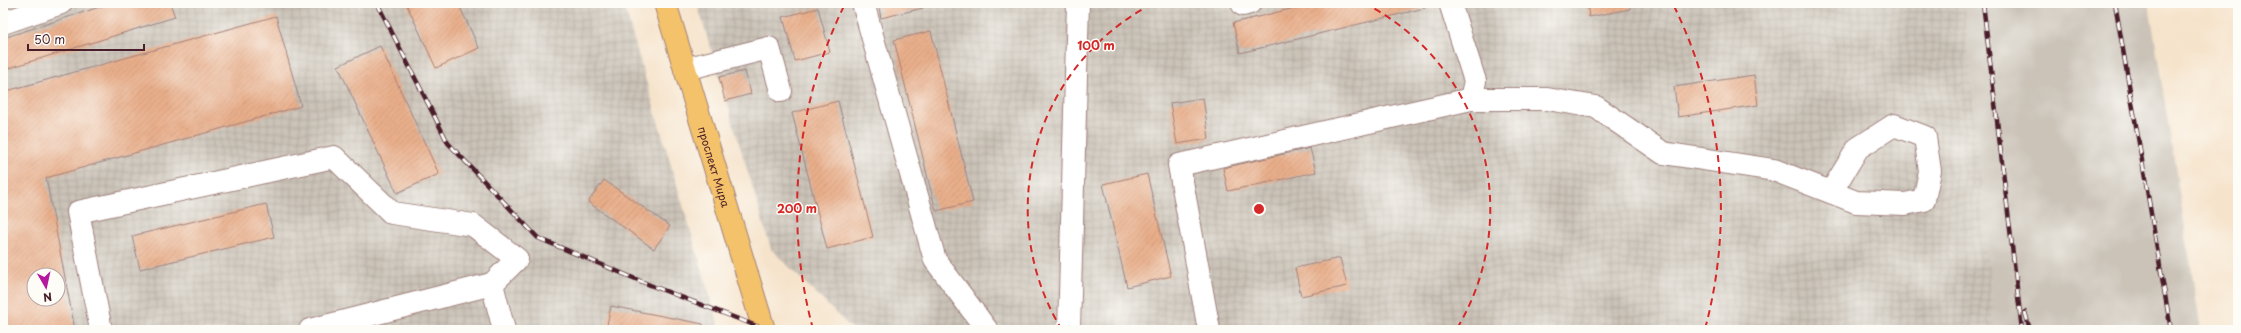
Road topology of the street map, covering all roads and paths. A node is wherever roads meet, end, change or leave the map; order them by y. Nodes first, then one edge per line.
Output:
1 (61, 3) edge
2 (665, 3) edge
3 (863, 3) edge
4 (1078, 3) edge
5 (1242, 3) edge
6 (1250, 3) edge
7 (1450, 3) edge
8 (5, 17) edge
9 (685, 69) junction
10 (781, 91) dead end
11 (1471, 99) junction
12 (1831, 192) junction
13 (492, 284) junction
14 (101, 330) edge
15 (310, 330) edge
16 (504, 330) edge
17 (764, 330) edge
18 (987, 330) edge
19 (1069, 330) edge
20 (1209, 330) edge

1 - 8 street
2 - 9 main road, проспект Мира
3 - 18 street
4 - 19 street
5 - 6 street
7 - 11 street
9 - 10 street
9 - 17 main road, проспект Мира
11 - 12 street
11 - 20 street
12 - 12 street
13 - 14 street
13 - 15 street
13 - 16 street

